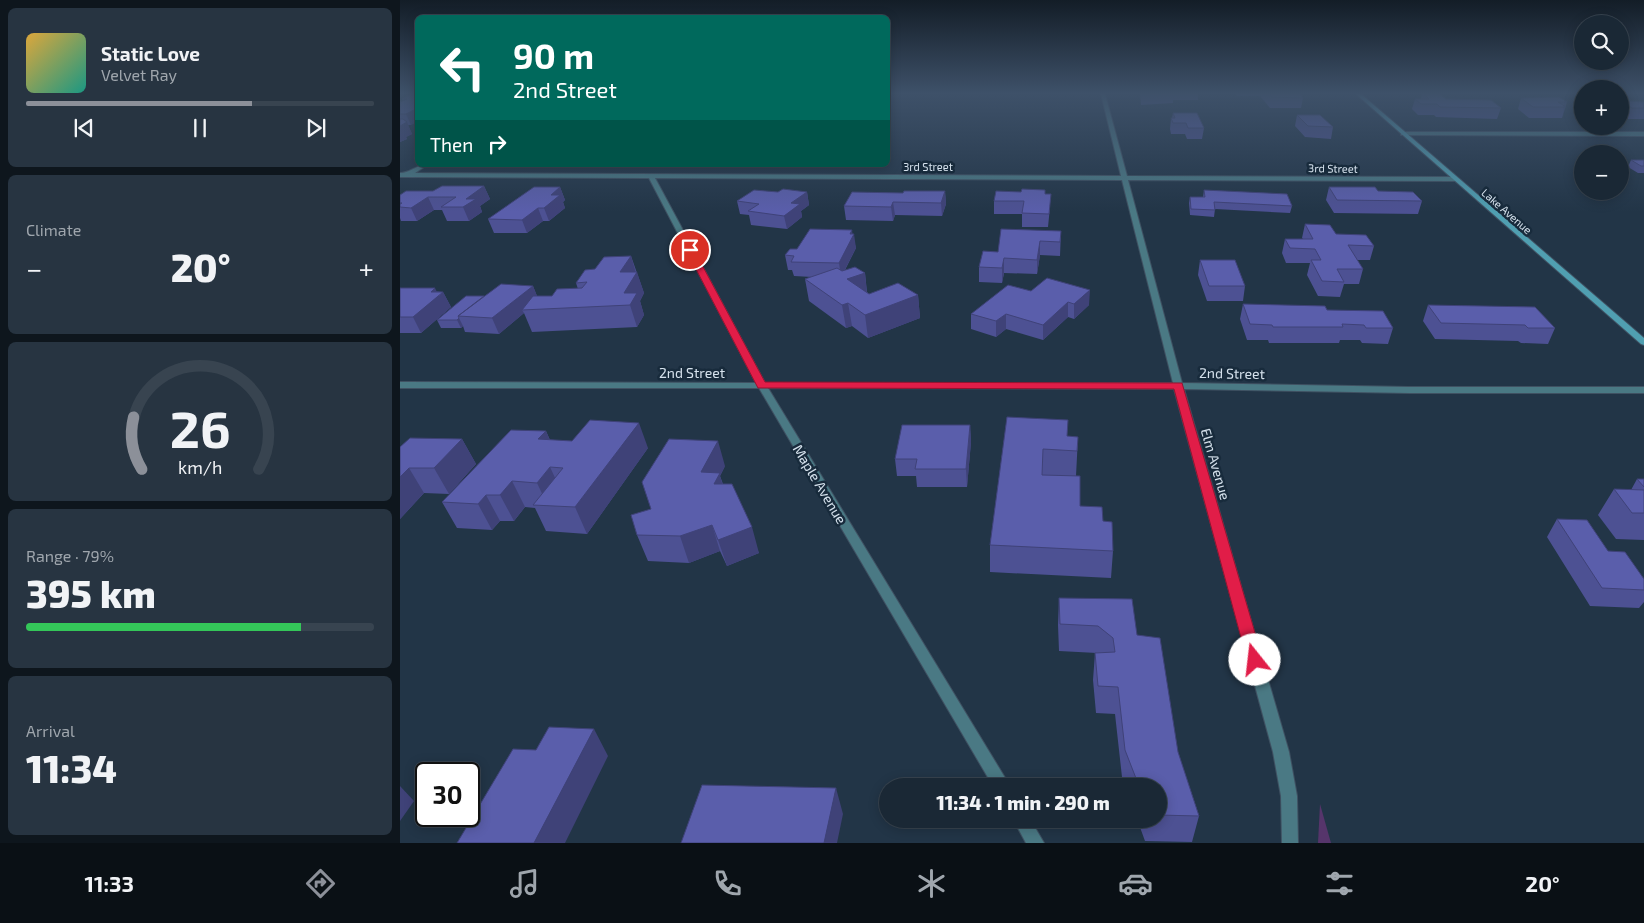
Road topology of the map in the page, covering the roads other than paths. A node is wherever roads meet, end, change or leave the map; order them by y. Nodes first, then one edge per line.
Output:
1 (1113, 133) edge
2 (1403, 134) joint
3 (1644, 134) edge
4 (421, 167) edge
5 (400, 175) edge
6 (408, 175) junction
7 (651, 175) junction
8 (1124, 178) junction
9 (1455, 179) junction
10 (1644, 342) edge
11 (400, 386) edge
12 (762, 386) junction
13 (1178, 386) junction
14 (1644, 390) edge
15 (997, 778) edge
16 (1027, 828) edge
17 (1036, 843) edge
18 (1290, 843) edge

1 - 8 street, Elm Avenue
2 - 3 street
2 - 9 main road, Lake Avenue
4 - 6 street
5 - 6 street, 3rd Street
6 - 7 street, 3rd Street
7 - 8 street, 3rd Street
7 - 12 street, Maple Avenue
8 - 9 street, 3rd Street
8 - 13 street, Elm Avenue
9 - 10 main road, Lake Avenue
11 - 12 street, 2nd Street
12 - 13 street, 2nd Street
12 - 15 street, Maple Avenue
13 - 14 street, 2nd Street
13 - 18 street, Elm Avenue
16 - 17 street

